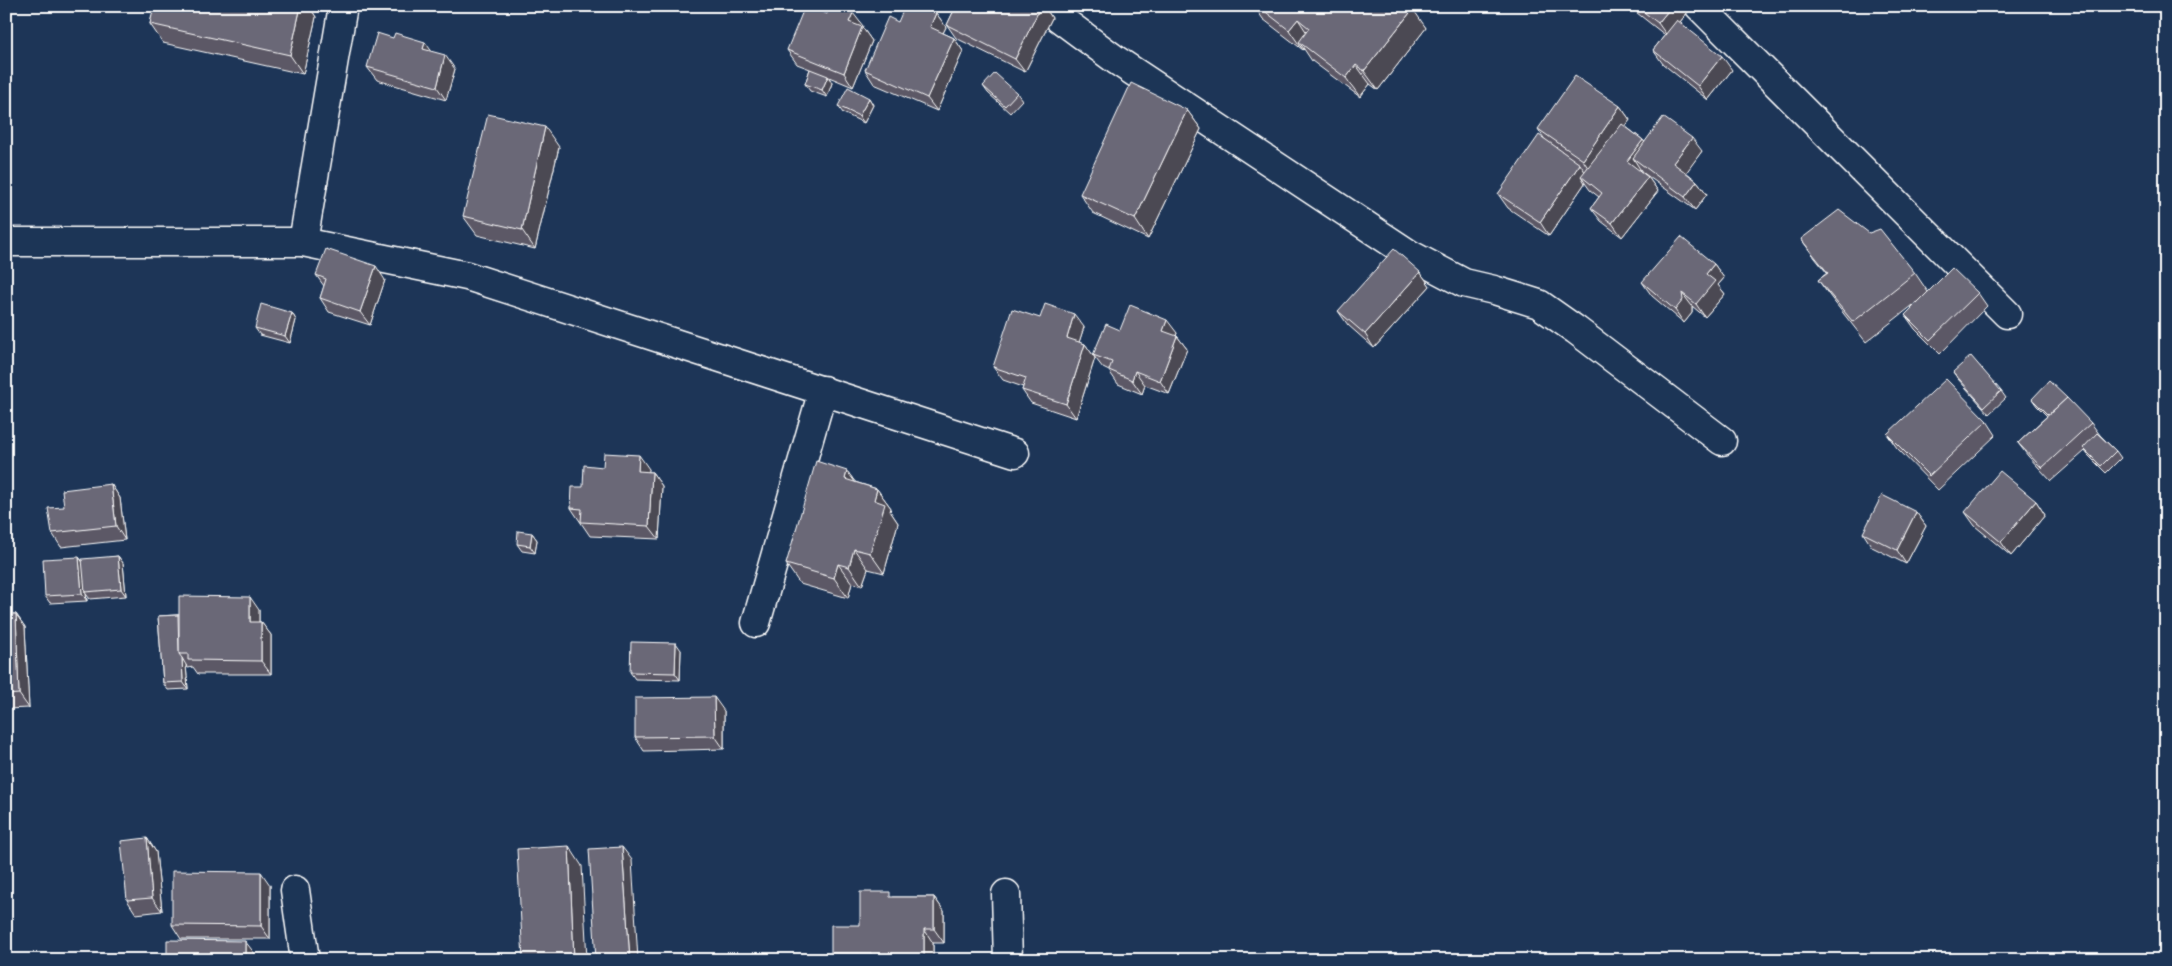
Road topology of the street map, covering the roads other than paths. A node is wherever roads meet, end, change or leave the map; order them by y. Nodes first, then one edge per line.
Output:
1 (343, 6) edge
2 (1042, 6) edge
3 (1699, 6) edge
4 (6, 242) edge
5 (303, 242) junction
6 (2007, 314) dead end
7 (823, 390) junction
8 (1722, 441) dead end
9 (1015, 453) dead end
10 (756, 623) dead end
11 (295, 890) dead end
12 (1006, 894) dead end
13 (305, 960) edge
14 (1008, 960) edge

1 - 5 street
2 - 8 street
3 - 6 street
4 - 5 street
5 - 7 street
7 - 9 street
7 - 10 street
11 - 13 street
12 - 14 street

